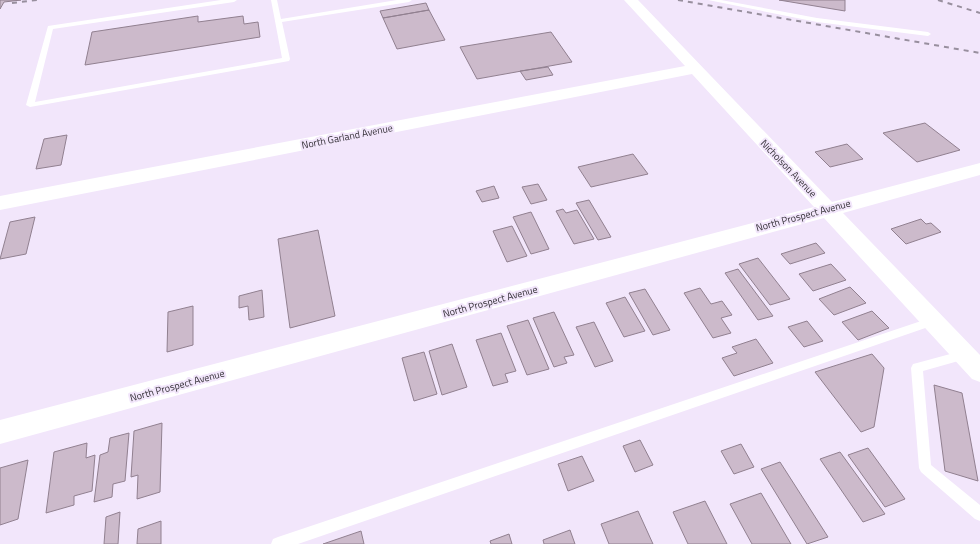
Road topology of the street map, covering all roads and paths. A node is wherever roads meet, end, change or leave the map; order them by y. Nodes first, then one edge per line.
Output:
1 (234, 0) edge
2 (274, 0) edge
3 (408, 0) edge
4 (631, 0) edge
5 (711, 0) edge
6 (278, 21) junction
7 (928, 34) dead end
8 (694, 69) junction
9 (980, 169) edge
10 (0, 203) edge
11 (827, 208) junction
12 (933, 321) junction
13 (965, 355) junction
14 (980, 371) edge
15 (0, 432) edge
16 (980, 514) edge
17 (278, 544) edge

1 - 6 lane
2 - 6 lane
3 - 6 lane
4 - 8 street, Nicholson Avenue
5 - 7 lane
8 - 10 street, North Garland Avenue
8 - 11 street, Nicholson Avenue
9 - 11 street, North Prospect Avenue
11 - 12 street, Nicholson Avenue
11 - 15 street, North Prospect Avenue
12 - 13 street, Nicholson Avenue
12 - 17 lane
13 - 14 street, Nicholson Avenue
13 - 16 lane

